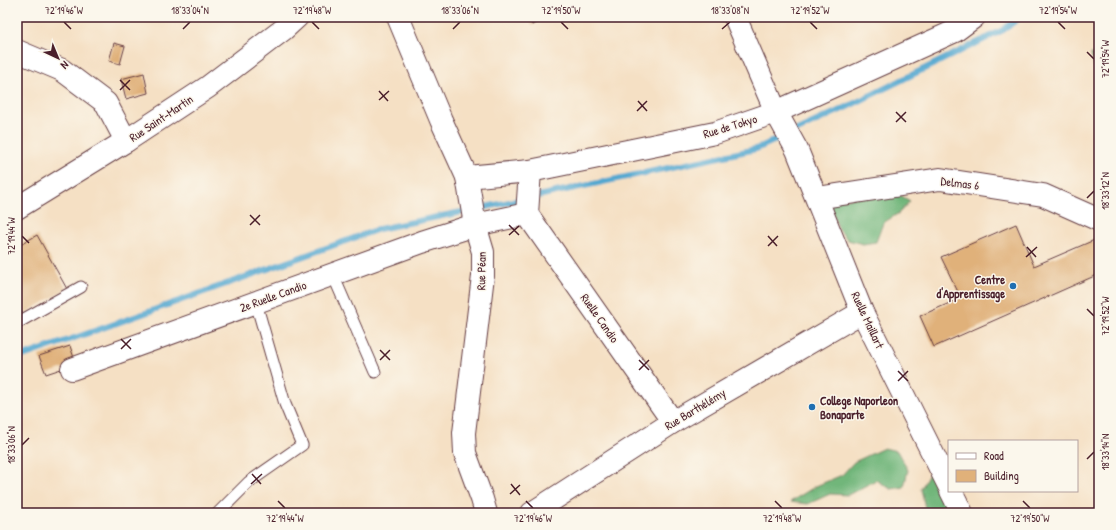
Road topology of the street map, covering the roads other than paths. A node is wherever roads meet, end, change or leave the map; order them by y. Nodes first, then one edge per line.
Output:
1 (297, 17) edge
2 (398, 17) edge
3 (735, 17) edge
4 (974, 17) edge
5 (17, 51) edge
6 (776, 112) junction
7 (126, 142) junction
8 (530, 171) junction
9 (467, 177) junction
10 (817, 198) junction
11 (17, 208) edge
12 (527, 214) junction
13 (1099, 220) edge
14 (476, 225) junction
15 (333, 275) junction
16 (81, 287) dead end
17 (256, 303) junction
18 (862, 312) junction
19 (17, 323) edge
20 (72, 369) dead end
21 (375, 372) dead end
22 (673, 422) junction
23 (948, 484) edge
24 (952, 492) edge
25 (218, 513) edge
26 (486, 513) edge
27 (532, 513) edge
28 (962, 513) edge

1 - 7 street, Rue Saint-Martin
2 - 9 street, Rue Péan
3 - 6 street
4 - 6 street, Rue de Tokyo
5 - 7 street
6 - 8 street, Rue de Tokyo
6 - 10 street, Ruelle Maillart
7 - 11 street, Rue Saint-Martin
8 - 9 street, Rue de Tokyo
8 - 12 street
9 - 14 street, Rue Péan
10 - 13 street, Delmas 6
10 - 18 street, Ruelle Maillart
12 - 14 street, 2e Ruelle Candio
12 - 22 street, Ruelle Candio
14 - 15 street, 2e Ruelle Candio
14 - 26 street, Rue Péan
15 - 17 street, 2e Ruelle Candio
15 - 21 lane
16 - 19 lane
17 - 20 street, 2e Ruelle Candio
17 - 25 lane
18 - 22 street, Rue Barthélémy
18 - 23 street, Ruelle Maillart
22 - 27 street, Rue Barthélémy
24 - 28 street

